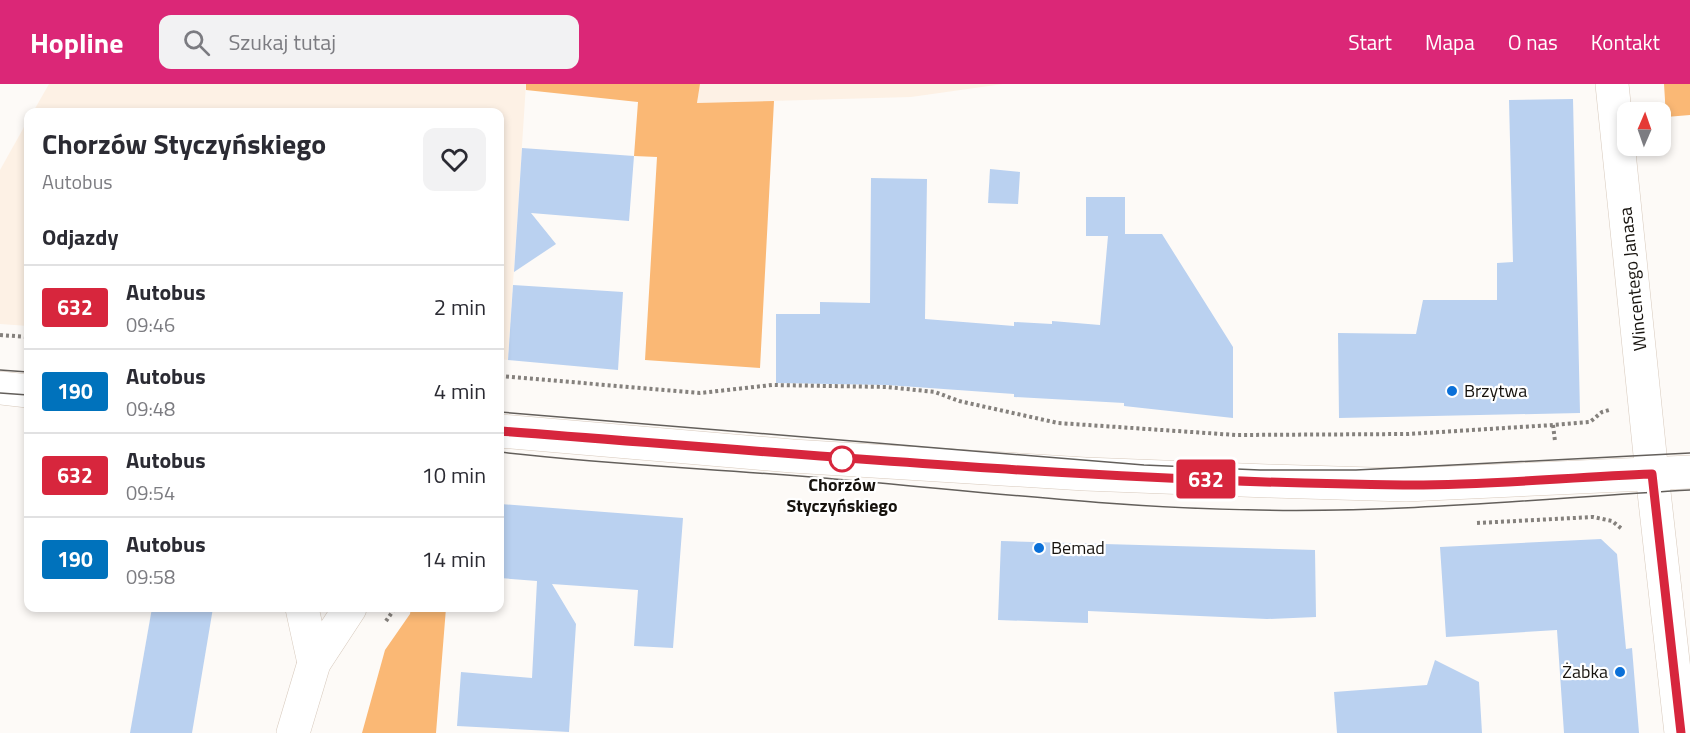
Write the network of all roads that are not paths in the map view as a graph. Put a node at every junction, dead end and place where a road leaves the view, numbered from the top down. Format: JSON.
{"nodes":[{"id":1,"x":1612,"y":84,"type":"edge"},
{"id":2,"x":0,"y":388,"type":"edge"},
{"id":3,"x":24,"y":390,"type":"edge"},
{"id":4,"x":504,"y":430,"type":"edge"},
{"id":5,"x":1690,"y":472,"type":"edge"},
{"id":6,"x":1652,"y":474,"type":"junction"},
{"id":7,"x":303,"y":612,"type":"edge"},
{"id":8,"x":347,"y":612,"type":"edge"},
{"id":9,"x":314,"y":663,"type":"junction"},
{"id":10,"x":293,"y":733,"type":"edge"},
{"id":11,"x":1681,"y":733,"type":"edge"}],
"edges":[{"from":1,"to":6,"type":"main road","name":"Wincentego Janasa"},
{"from":2,"to":3,"type":"main road"},
{"from":4,"to":6,"type":"main road"},
{"from":5,"to":6,"type":"main road"},
{"from":6,"to":11,"type":"main road","name":"Wincentego Janasa"},
{"from":7,"to":9,"type":"main road"},
{"from":8,"to":9,"type":"main road"},
{"from":9,"to":10,"type":"main road"}]}
